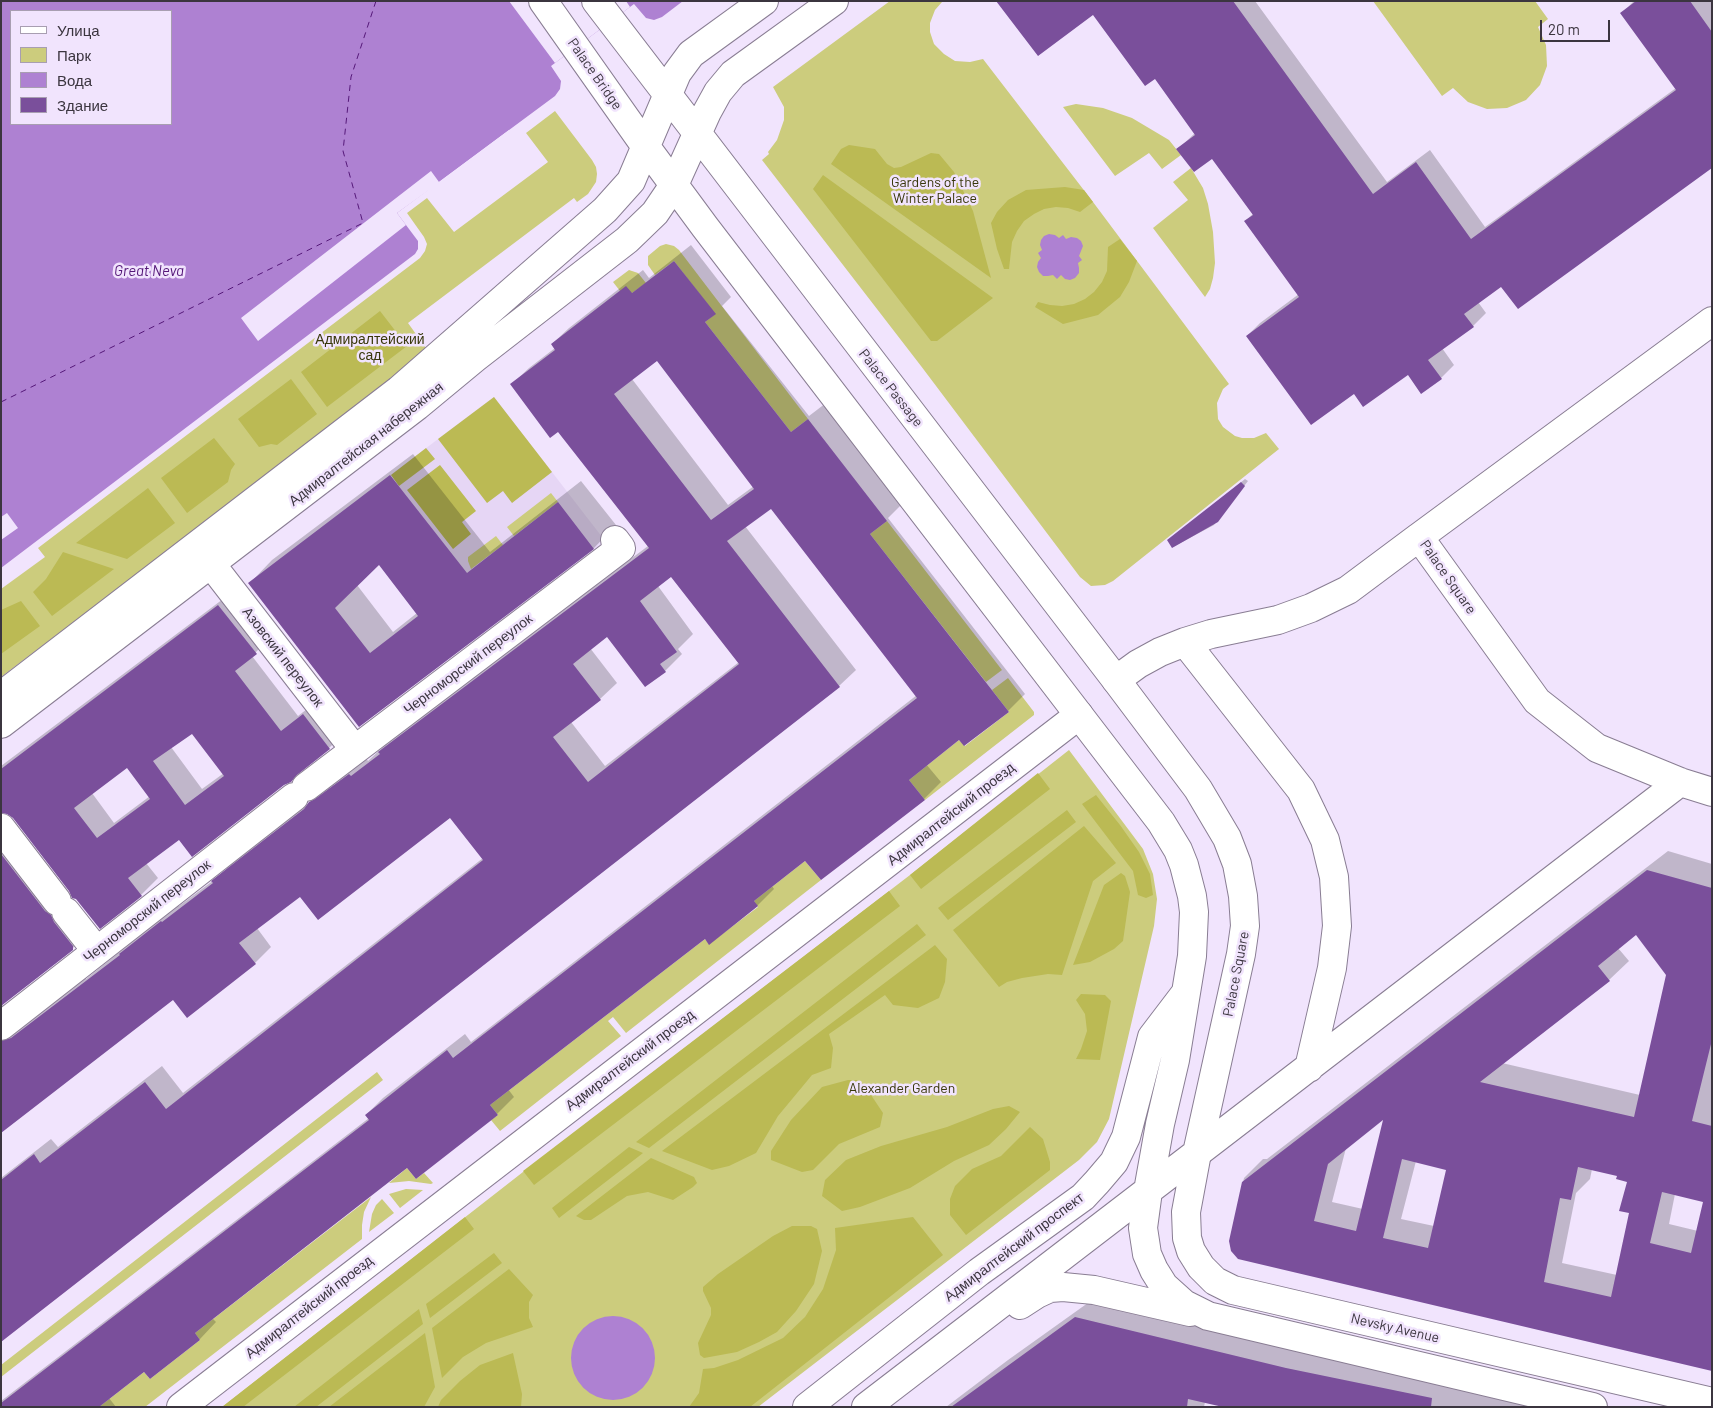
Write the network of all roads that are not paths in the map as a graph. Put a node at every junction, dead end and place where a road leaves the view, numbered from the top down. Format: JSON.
{"nodes":[{"id":1,"x":543,"y":1,"type":"edge"},
{"id":2,"x":596,"y":1,"type":"edge"},
{"id":3,"x":764,"y":1,"type":"edge"},
{"id":4,"x":834,"y":1,"type":"edge"},
{"id":5,"x":667,"y":96,"type":"junction"},
{"id":6,"x":697,"y":135,"type":"junction"},
{"id":7,"x":646,"y":147,"type":"junction"},
{"id":8,"x":674,"y":185,"type":"junction"},
{"id":9,"x":1712,"y":320,"type":"edge"},
{"id":10,"x":1419,"y":537,"type":"junction"},
{"id":11,"x":615,"y":540,"type":"dead end"},
{"id":12,"x":211,"y":564,"type":"junction"},
{"id":13,"x":1186,"y":642,"type":"junction"},
{"id":14,"x":1116,"y":680,"type":"junction"},
{"id":15,"x":1,"y":696,"type":"edge"},
{"id":16,"x":1079,"y":715,"type":"junction"},
{"id":17,"x":1,"y":724,"type":"edge"},
{"id":18,"x":356,"y":750,"type":"junction"},
{"id":19,"x":1680,"y":782,"type":"junction"},
{"id":20,"x":1712,"y":792,"type":"edge"},
{"id":21,"x":1,"y":828,"type":"edge"},
{"id":22,"x":96,"y":950,"type":"junction"},
{"id":23,"x":1187,"y":990,"type":"junction"},
{"id":24,"x":1,"y":1026,"type":"edge"},
{"id":25,"x":1309,"y":1068,"type":"junction"},
{"id":26,"x":1197,"y":1153,"type":"junction"},
{"id":27,"x":1148,"y":1191,"type":"junction"},
{"id":28,"x":989,"y":1312,"type":"junction"},
{"id":29,"x":1216,"y":1318,"type":"junction"},
{"id":30,"x":1712,"y":1402,"type":"edge"},
{"id":31,"x":181,"y":1407,"type":"edge"},
{"id":32,"x":807,"y":1407,"type":"edge"},
{"id":33,"x":866,"y":1407,"type":"edge"},
{"id":34,"x":1593,"y":1407,"type":"edge"}],
"edges":[{"from":1,"to":7,"type":"main road","name":"Palace Bridge"},
{"from":2,"to":5,"type":"main road"},
{"from":3,"to":5,"type":"main road","name":"Адмиралтейская набережная"},
{"from":4,"to":6,"type":"main road","name":"Адмиралтейская набережная"},
{"from":5,"to":6,"type":"main road","name":"Palace Passage"},
{"from":5,"to":7,"type":"main road","name":"Адмиралтейская набережная"},
{"from":6,"to":8,"type":"main road","name":"Адмиралтейская набережная"},
{"from":6,"to":14,"type":"main road","name":"Palace Passage"},
{"from":7,"to":8,"type":"main road"},
{"from":7,"to":15,"type":"main road","name":"Адмиралтейская набережная"},
{"from":8,"to":12,"type":"main road","name":"Адмиралтейская набережная"},
{"from":8,"to":16,"type":"main road"},
{"from":9,"to":10,"type":"main road","name":"Palace Square"},
{"from":10,"to":13,"type":"main road"},
{"from":10,"to":19,"type":"main road","name":"Palace Square"},
{"from":11,"to":18,"type":"main road","name":"Черноморский переулок"},
{"from":12,"to":17,"type":"main road","name":"Адмиралтейская набережная"},
{"from":12,"to":18,"type":"main road","name":"Азовский переулок"},
{"from":13,"to":14,"type":"main road"},
{"from":13,"to":25,"type":"main road"},
{"from":14,"to":26,"type":"main road","name":"Palace Square"},
{"from":16,"to":23,"type":"main road"},
{"from":16,"to":31,"type":"main road","name":"Адмиралтейский проезд"},
{"from":18,"to":22,"type":"main road","name":"Черноморский переулок"},
{"from":19,"to":20,"type":"main road","name":"Palace Square"},
{"from":19,"to":25,"type":"main road"},
{"from":21,"to":22,"type":"main road"},
{"from":22,"to":24,"type":"main road","name":"Черноморский переулок"},
{"from":23,"to":27,"type":"main road"},
{"from":23,"to":32,"type":"main road","name":"Адмиралтейский проспект"},
{"from":25,"to":26,"type":"main road"},
{"from":26,"to":27,"type":"main road"},
{"from":26,"to":30,"type":"main road","name":"Nevsky Avenue"},
{"from":27,"to":28,"type":"main road"},
{"from":27,"to":29,"type":"main road"},
{"from":28,"to":29,"type":"main road"},
{"from":28,"to":33,"type":"main road"},
{"from":29,"to":34,"type":"main road"}]}
